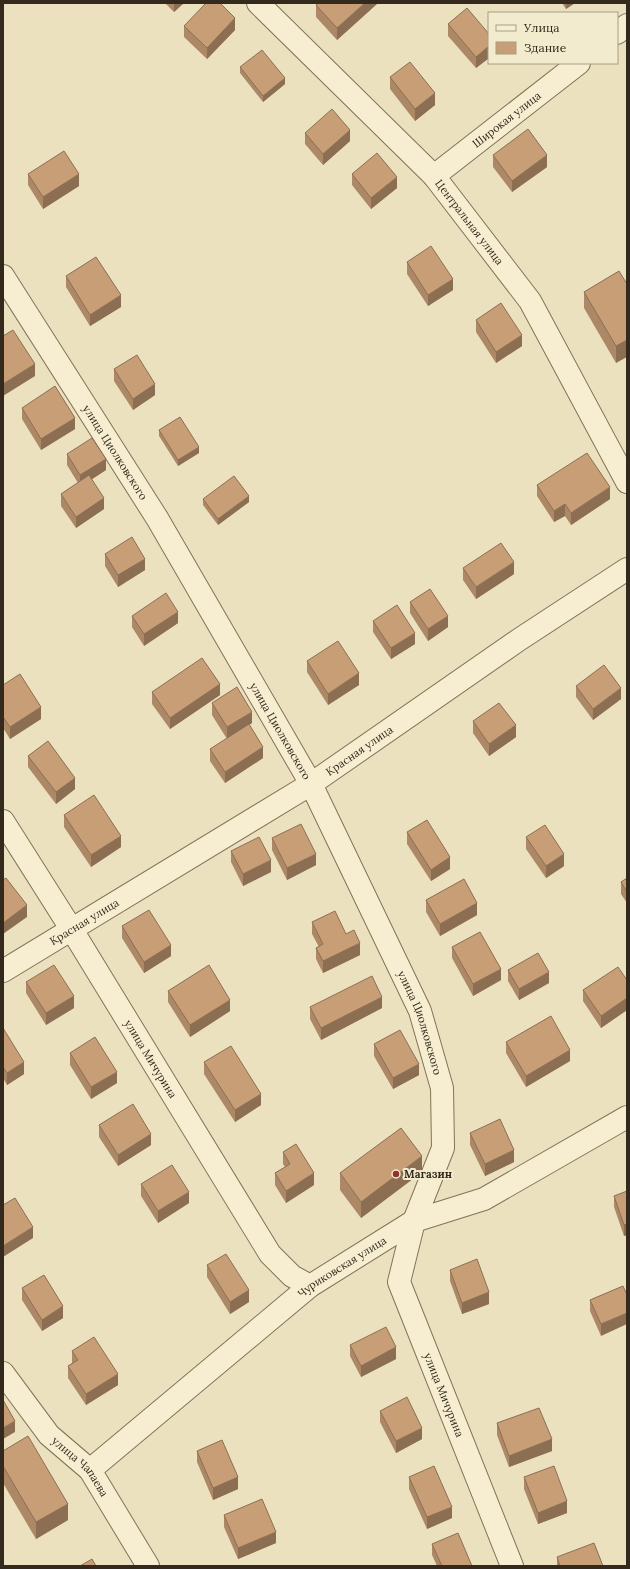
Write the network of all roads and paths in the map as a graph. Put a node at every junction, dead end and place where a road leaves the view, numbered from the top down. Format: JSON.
{"nodes":[{"id":1,"x":258,"y":3,"type":"edge"},
{"id":2,"x":627,"y":25,"type":"edge"},
{"id":3,"x":618,"y":32,"type":"edge"},
{"id":4,"x":577,"y":64,"type":"edge"},
{"id":5,"x":434,"y":176,"type":"junction"},
{"id":6,"x":3,"y":276,"type":"edge"},
{"id":7,"x":627,"y":482,"type":"edge"},
{"id":8,"x":627,"y":569,"type":"edge"},
{"id":9,"x":311,"y":784,"type":"junction"},
{"id":10,"x":3,"y":821,"type":"edge"},
{"id":11,"x":72,"y":930,"type":"junction"},
{"id":12,"x":3,"y":971,"type":"edge"},
{"id":13,"x":627,"y":1118,"type":"edge"},
{"id":14,"x":414,"y":1221,"type":"junction"},
{"id":15,"x":310,"y":1286,"type":"junction"},
{"id":16,"x":3,"y":1373,"type":"edge"},
{"id":17,"x":90,"y":1470,"type":"junction"},
{"id":18,"x":148,"y":1566,"type":"edge"},
{"id":19,"x":512,"y":1566,"type":"edge"}],
"edges":[{"from":1,"to":5,"type":"street","name":"Центральная улица"},
{"from":2,"to":3,"type":"street"},
{"from":4,"to":5,"type":"street","name":"Широкая улица"},
{"from":5,"to":7,"type":"street","name":"Центральная улица"},
{"from":6,"to":9,"type":"street","name":"улица Циолковского"},
{"from":8,"to":9,"type":"street","name":"Красная улица"},
{"from":9,"to":11,"type":"street","name":"Красная улица"},
{"from":9,"to":14,"type":"street","name":"улица Циолковского"},
{"from":10,"to":11,"type":"street","name":"улица Мичурина"},
{"from":11,"to":12,"type":"street","name":"Красная улица"},
{"from":11,"to":15,"type":"street","name":"улица Мичурина"},
{"from":13,"to":14,"type":"street","name":"Чуриковская улица"},
{"from":14,"to":15,"type":"street","name":"Чуриковская улица"},
{"from":14,"to":19,"type":"street","name":"улица Мичурина"},
{"from":15,"to":17,"type":"street","name":"Чуриковская улица"},
{"from":16,"to":17,"type":"street","name":"улица Чапаева"},
{"from":17,"to":18,"type":"street","name":"улица Чапаева"}]}
